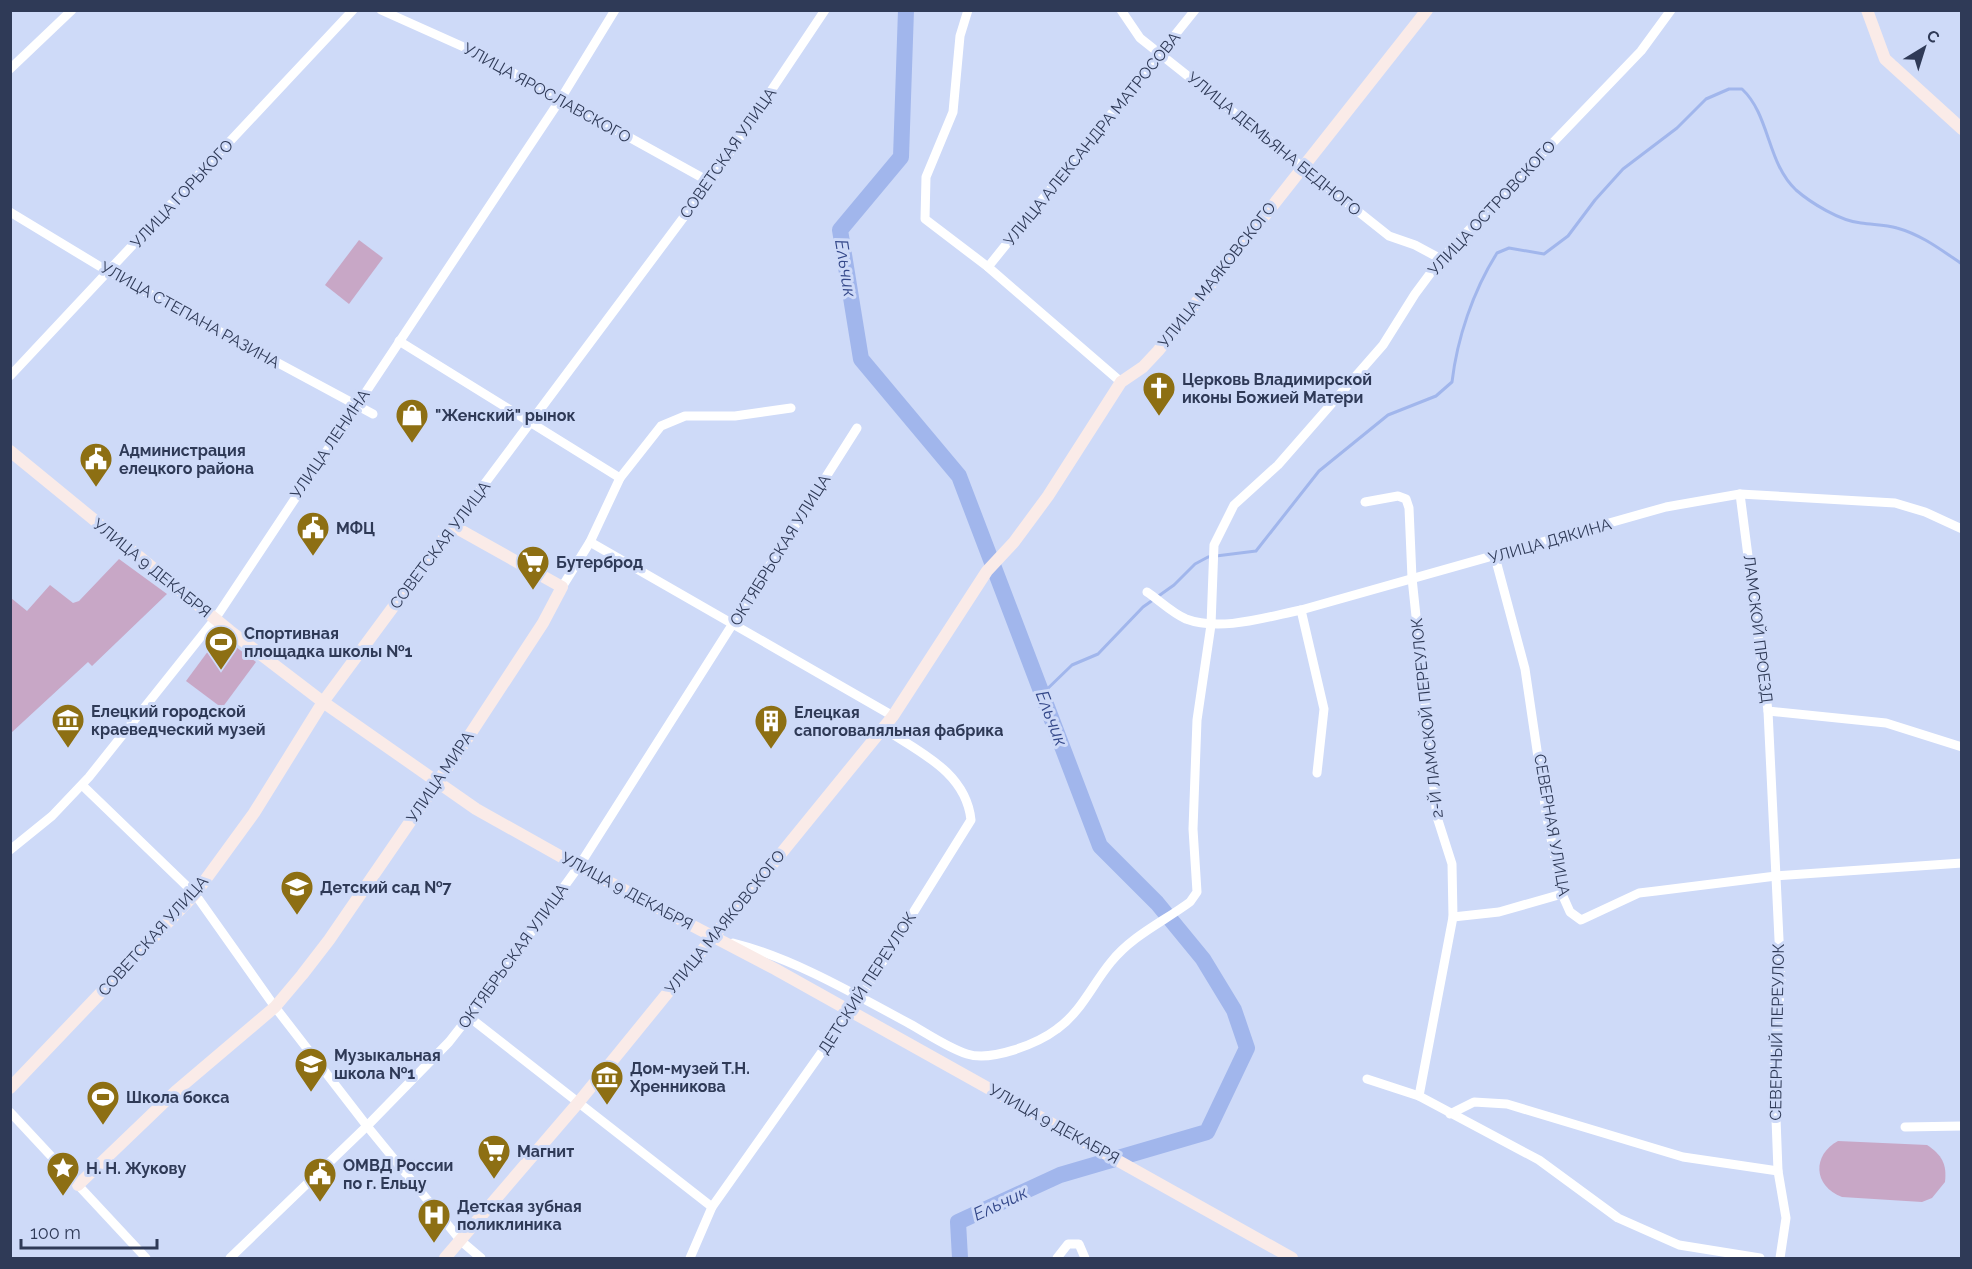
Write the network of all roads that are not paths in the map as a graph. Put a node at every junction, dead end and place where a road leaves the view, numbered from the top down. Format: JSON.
{"nodes":[{"id":1,"x":72,"y":10,"type":"edge"},
{"id":2,"x":353,"y":10,"type":"edge"},
{"id":3,"x":381,"y":10,"type":"edge"},
{"id":4,"x":615,"y":10,"type":"edge"},
{"id":5,"x":825,"y":10,"type":"edge"},
{"id":6,"x":968,"y":10,"type":"edge"},
{"id":7,"x":1121,"y":10,"type":"edge"},
{"id":8,"x":1195,"y":10,"type":"edge"},
{"id":9,"x":1427,"y":10,"type":"edge"},
{"id":10,"x":1867,"y":10,"type":"edge"},
{"id":11,"x":1665,"y":13,"type":"edge"},
{"id":12,"x":1162,"y":54,"type":"junction"},
{"id":13,"x":10,"y":69,"type":"edge"},
{"id":14,"x":560,"y":100,"type":"junction"},
{"id":15,"x":1962,"y":129,"type":"edge"},
{"id":16,"x":1303,"y":166,"type":"junction"},
{"id":17,"x":710,"y":182,"type":"junction"},
{"id":18,"x":10,"y":212,"type":"edge"},
{"id":19,"x":1441,"y":259,"type":"junction"},
{"id":20,"x":988,"y":267,"type":"junction"},
{"id":21,"x":109,"y":272,"type":"junction"},
{"id":22,"x":399,"y":341,"type":"junction"},
{"id":23,"x":10,"y":376,"type":"edge"},
{"id":24,"x":1121,"y":382,"type":"junction"},
{"id":25,"x":355,"y":406,"type":"junction"},
{"id":26,"x":791,"y":408,"type":"dead end"},
{"id":27,"x":373,"y":414,"type":"dead end"},
{"id":28,"x":532,"y":423,"type":"junction"},
{"id":29,"x":857,"y":428,"type":"dead end"},
{"id":30,"x":10,"y":451,"type":"edge"},
{"id":31,"x":620,"y":478,"type":"junction"},
{"id":32,"x":1740,"y":494,"type":"junction"},
{"id":33,"x":1365,"y":502,"type":"dead end"},
{"id":34,"x":453,"y":525,"type":"junction"},
{"id":35,"x":1962,"y":529,"type":"edge"},
{"id":36,"x":590,"y":542,"type":"junction"},
{"id":37,"x":1495,"y":557,"type":"junction"},
{"id":38,"x":1412,"y":578,"type":"junction"},
{"id":39,"x":562,"y":587,"type":"junction"},
{"id":40,"x":1147,"y":592,"type":"dead end"},
{"id":41,"x":1301,"y":610,"type":"junction"},
{"id":42,"x":215,"y":619,"type":"junction"},
{"id":43,"x":733,"y":625,"type":"junction"},
{"id":44,"x":1210,"y":625,"type":"junction"},
{"id":45,"x":323,"y":702,"type":"junction"},
{"id":46,"x":1768,"y":711,"type":"junction"},
{"id":47,"x":892,"y":716,"type":"junction"},
{"id":48,"x":883,"y":728,"type":"junction"},
{"id":49,"x":1962,"y":747,"type":"edge"},
{"id":50,"x":1317,"y":773,"type":"dead end"},
{"id":51,"x":436,"y":783,"type":"junction"},
{"id":52,"x":82,"y":785,"type":"junction"},
{"id":53,"x":10,"y":850,"type":"edge"},
{"id":54,"x":1962,"y":863,"type":"edge"},
{"id":55,"x":579,"y":866,"type":"junction"},
{"id":56,"x":1776,"y":876,"type":"junction"},
{"id":57,"x":195,"y":894,"type":"junction"},
{"id":58,"x":1562,"y":894,"type":"junction"},
{"id":59,"x":1453,"y":917,"type":"junction"},
{"id":60,"x":717,"y":938,"type":"junction"},
{"id":61,"x":860,"y":998,"type":"junction"},
{"id":62,"x":275,"y":1007,"type":"junction"},
{"id":63,"x":469,"y":1017,"type":"junction"},
{"id":64,"x":1367,"y":1079,"type":"dead end"},
{"id":65,"x":10,"y":1088,"type":"edge"},
{"id":66,"x":1419,"y":1096,"type":"junction"},
{"id":67,"x":579,"y":1103,"type":"junction"},
{"id":68,"x":10,"y":1112,"type":"edge"},
{"id":69,"x":1450,"y":1114,"type":"junction"},
{"id":70,"x":367,"y":1126,"type":"junction"},
{"id":71,"x":1962,"y":1126,"type":"edge"},
{"id":72,"x":1905,"y":1127,"type":"dead end"},
{"id":73,"x":1778,"y":1171,"type":"junction"},
{"id":74,"x":78,"y":1185,"type":"junction"},
{"id":75,"x":712,"y":1207,"type":"junction"},
{"id":76,"x":461,"y":1241,"type":"junction"},
{"id":77,"x":146,"y":1258,"type":"edge"},
{"id":78,"x":230,"y":1258,"type":"edge"},
{"id":79,"x":445,"y":1258,"type":"edge"},
{"id":80,"x":481,"y":1258,"type":"edge"},
{"id":81,"x":690,"y":1258,"type":"edge"},
{"id":82,"x":1057,"y":1258,"type":"edge"},
{"id":83,"x":1085,"y":1258,"type":"edge"},
{"id":84,"x":1292,"y":1258,"type":"edge"},
{"id":85,"x":1760,"y":1258,"type":"edge"},
{"id":86,"x":1780,"y":1258,"type":"edge"}],
"edges":[{"from":1,"to":13,"type":"street"},
{"from":2,"to":21,"type":"street","name":"УЛИЦА ГОРЬКОГО"},
{"from":3,"to":14,"type":"street","name":"УЛИЦА ЯРОСЛАВСКОГО"},
{"from":4,"to":14,"type":"street","name":"УЛИЦА ЛЕНИНА"},
{"from":5,"to":17,"type":"street","name":"СОВЕТСКАЯ УЛИЦА"},
{"from":6,"to":20,"type":"street"},
{"from":7,"to":12,"type":"street","name":"УЛИЦА ДЕМЬЯНА БЕДНОГО"},
{"from":8,"to":12,"type":"street","name":"УЛИЦА АЛЕКСАНДРА МАТРОСОВА"},
{"from":9,"to":16,"type":"main road","name":"УЛИЦА МАЯКОВСКОГО"},
{"from":10,"to":15,"type":"main road"},
{"from":11,"to":19,"type":"street","name":"УЛИЦА ОСТРОВСКОГО"},
{"from":12,"to":16,"type":"street","name":"УЛИЦА ДЕМЬЯНА БЕДНОГО"},
{"from":12,"to":20,"type":"street","name":"УЛИЦА АЛЕКСАНДРА МАТРОСОВА"},
{"from":14,"to":17,"type":"street","name":"УЛИЦА ЯРОСЛАВСКОГО"},
{"from":14,"to":22,"type":"street","name":"УЛИЦА ЛЕНИНА"},
{"from":16,"to":19,"type":"street","name":"УЛИЦА ДЕМЬЯНА БЕДНОГО"},
{"from":16,"to":24,"type":"main road","name":"УЛИЦА МАЯКОВСКОГО"},
{"from":17,"to":28,"type":"street","name":"СОВЕТСКАЯ УЛИЦА"},
{"from":18,"to":21,"type":"street","name":"УЛИЦА СТЕПАНА РАЗИНА"},
{"from":19,"to":44,"type":"street","name":"УЛИЦА ОСТРОВСКОГО"},
{"from":20,"to":24,"type":"street"},
{"from":21,"to":23,"type":"street","name":"УЛИЦА ГОРЬКОГО"},
{"from":21,"to":25,"type":"street","name":"УЛИЦА СТЕПАНА РАЗИНА"},
{"from":22,"to":25,"type":"street","name":"УЛИЦА ЛЕНИНА"},
{"from":22,"to":28,"type":"street"},
{"from":24,"to":47,"type":"main road","name":"УЛИЦА МАЯКОВСКОГО"},
{"from":25,"to":27,"type":"street","name":"УЛИЦА СТЕПАНА РАЗИНА"},
{"from":25,"to":42,"type":"street","name":"УЛИЦА ЛЕНИНА"},
{"from":26,"to":31,"type":"street","name":"УЛИЦА МИРА"},
{"from":28,"to":31,"type":"street"},
{"from":28,"to":34,"type":"street","name":"СОВЕТСКАЯ УЛИЦА"},
{"from":29,"to":43,"type":"street","name":"ОКТЯБРЬСКАЯ УЛИЦА"},
{"from":30,"to":42,"type":"main road","name":"УЛИЦА 9 ДЕКАБРЯ"},
{"from":31,"to":36,"type":"street","name":"УЛИЦА МИРА"},
{"from":32,"to":35,"type":"street","name":"УЛИЦА ДЯКИНА"},
{"from":32,"to":37,"type":"street","name":"УЛИЦА ДЯКИНА"},
{"from":32,"to":46,"type":"street","name":"ЛАМСКОЙ ПРОЕЗД"},
{"from":33,"to":38,"type":"street","name":"2-Й ЛАМСКОЙ ПЕРЕУЛОК"},
{"from":34,"to":39,"type":"main road"},
{"from":34,"to":45,"type":"main road","name":"СОВЕТСКАЯ УЛИЦА"},
{"from":36,"to":39,"type":"street","name":"УЛИЦА МИРА"},
{"from":36,"to":43,"type":"street"},
{"from":37,"to":38,"type":"street","name":"УЛИЦА ДЯКИНА"},
{"from":37,"to":58,"type":"street","name":"СЕВЕРНАЯ УЛИЦА"},
{"from":38,"to":41,"type":"street","name":"УЛИЦА ДЯКИНА"},
{"from":38,"to":59,"type":"street","name":"2-Й ЛАМСКОЙ ПЕРЕУЛОК"},
{"from":39,"to":51,"type":"main road","name":"УЛИЦА МИРА"},
{"from":40,"to":44,"type":"street","name":"УЛИЦА ДЯКИНА"},
{"from":41,"to":44,"type":"street","name":"УЛИЦА ДЯКИНА"},
{"from":41,"to":50,"type":"street"},
{"from":42,"to":45,"type":"main road","name":"УЛИЦА 9 ДЕКАБРЯ"},
{"from":42,"to":52,"type":"street","name":"УЛИЦА ЛЕНИНА"},
{"from":43,"to":47,"type":"street"},
{"from":43,"to":55,"type":"street","name":"ОКТЯБРЬСКАЯ УЛИЦА"},
{"from":44,"to":61,"type":"street","name":"УЛИЦА ОСТРОВСКОГО"},
{"from":45,"to":51,"type":"main road","name":"УЛИЦА 9 ДЕКАБРЯ"},
{"from":45,"to":57,"type":"main road","name":"СОВЕТСКАЯ УЛИЦА"},
{"from":46,"to":49,"type":"street","name":"ЛАМСКОЙ ПРОЕЗД"},
{"from":46,"to":56,"type":"street","name":"СЕВЕРНЫЙ ПЕРЕУЛОК"},
{"from":47,"to":48,"type":"main road","name":"УЛИЦА МАЯКОВСКОГО"},
{"from":48,"to":60,"type":"main road","name":"УЛИЦА МАЯКОВСКОГО"},
{"from":48,"to":61,"type":"street","name":"ДЕТСКИЙ ПЕРЕУЛОК"},
{"from":51,"to":55,"type":"main road","name":"УЛИЦА 9 ДЕКАБРЯ"},
{"from":51,"to":62,"type":"main road","name":"УЛИЦА МИРА"},
{"from":52,"to":53,"type":"street","name":"УЛИЦА ЛЕНИНА"},
{"from":52,"to":57,"type":"street"},
{"from":54,"to":56,"type":"street","name":"СЕВЕРНАЯ УЛИЦА"},
{"from":55,"to":60,"type":"main road","name":"УЛИЦА 9 ДЕКАБРЯ"},
{"from":55,"to":63,"type":"street","name":"ОКТЯБРЬСКАЯ УЛИЦА"},
{"from":56,"to":58,"type":"street","name":"СЕВЕРНАЯ УЛИЦА"},
{"from":56,"to":73,"type":"street","name":"СЕВЕРНЫЙ ПЕРЕУЛОК"},
{"from":57,"to":62,"type":"street"},
{"from":57,"to":65,"type":"main road","name":"СОВЕТСКАЯ УЛИЦА"},
{"from":58,"to":59,"type":"street"},
{"from":59,"to":66,"type":"street","name":"2-Й ЛАМСКОЙ ПЕРЕУЛОК"},
{"from":60,"to":61,"type":"street","name":"УЛИЦА ОСТРОВСКОГО"},
{"from":60,"to":67,"type":"main road","name":"УЛИЦА МАЯКОВСКОГО"},
{"from":60,"to":84,"type":"main road","name":"УЛИЦА 9 ДЕКАБРЯ"},
{"from":61,"to":75,"type":"street","name":"ДЕТСКИЙ ПЕРЕУЛОК"},
{"from":62,"to":70,"type":"street"},
{"from":62,"to":74,"type":"main road","name":"УЛИЦА МИРА"},
{"from":63,"to":67,"type":"street"},
{"from":63,"to":70,"type":"street","name":"ОКТЯБРЬСКАЯ УЛИЦА"},
{"from":64,"to":66,"type":"street"},
{"from":66,"to":69,"type":"street"},
{"from":67,"to":75,"type":"street"},
{"from":67,"to":76,"type":"main road","name":"УЛИЦА МАЯКОВСКОГО"},
{"from":68,"to":74,"type":"street"},
{"from":69,"to":73,"type":"street"},
{"from":69,"to":85,"type":"street"},
{"from":70,"to":76,"type":"street"},
{"from":70,"to":78,"type":"street","name":"ОКТЯБРЬСКАЯ УЛИЦА"},
{"from":71,"to":72,"type":"street"},
{"from":73,"to":86,"type":"street","name":"СЕВЕРНЫЙ ПЕРЕУЛОК"},
{"from":74,"to":77,"type":"street"},
{"from":75,"to":81,"type":"street","name":"ДЕТСКИЙ ПЕРЕУЛОК"},
{"from":76,"to":79,"type":"main road","name":"УЛИЦА МАЯКОВСКОГО"},
{"from":76,"to":80,"type":"street"},
{"from":82,"to":83,"type":"street"}]}
